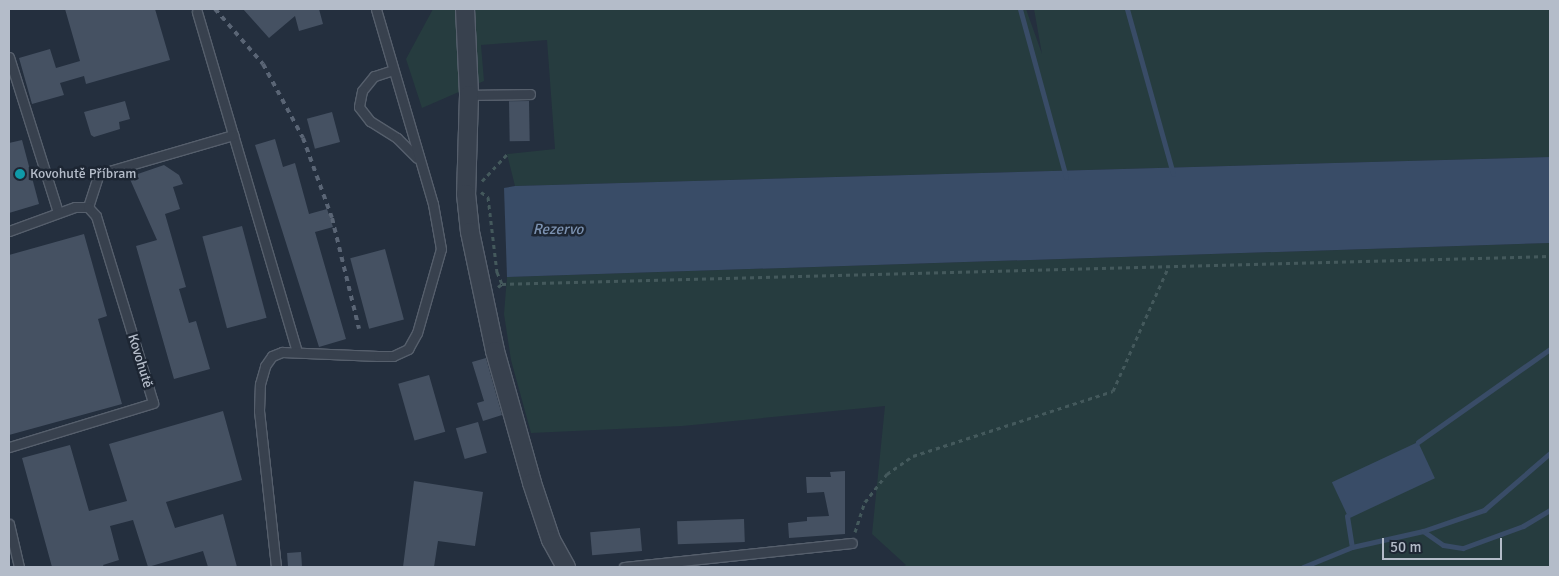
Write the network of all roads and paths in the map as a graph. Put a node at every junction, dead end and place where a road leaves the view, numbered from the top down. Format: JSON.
{"nodes":[{"id":1,"x":376,"y":9,"type":"edge"},
{"id":2,"x":465,"y":9,"type":"edge"},
{"id":3,"x":197,"y":12,"type":"dead end"},
{"id":4,"x":9,"y":57,"type":"edge"},
{"id":5,"x":393,"y":70,"type":"junction"},
{"id":6,"x":530,"y":94,"type":"dead end"},
{"id":7,"x":469,"y":95,"type":"junction"},
{"id":8,"x":233,"y":135,"type":"junction"},
{"id":9,"x":506,"y":154,"type":"dead end"},
{"id":10,"x":419,"y":160,"type":"junction"},
{"id":11,"x":88,"y":207,"type":"junction"},
{"id":12,"x":58,"y":212,"type":"junction"},
{"id":13,"x":9,"y":230,"type":"edge"},
{"id":14,"x":1550,"y":256,"type":"edge"},
{"id":15,"x":1169,"y":266,"type":"junction"},
{"id":16,"x":502,"y":284,"type":"junction"},
{"id":17,"x":483,"y":297,"type":"junction"},
{"id":18,"x":297,"y":351,"type":"junction"},
{"id":19,"x":9,"y":447,"type":"edge"},
{"id":20,"x":9,"y":524,"type":"edge"},
{"id":21,"x":852,"y":543,"type":"joint"},
{"id":22,"x":20,"y":567,"type":"edge"},
{"id":23,"x":276,"y":567,"type":"edge"},
{"id":24,"x":566,"y":567,"type":"edge"},
{"id":25,"x":624,"y":567,"type":"edge"}],
"edges":[{"from":1,"to":5,"type":"lane"},
{"from":2,"to":7,"type":"street"},
{"from":3,"to":8,"type":"lane"},
{"from":4,"to":12,"type":"lane"},
{"from":5,"to":10,"type":"lane"},
{"from":5,"to":10,"type":"lane"},
{"from":6,"to":7,"type":"lane"},
{"from":7,"to":17,"type":"street"},
{"from":8,"to":11,"type":"lane"},
{"from":8,"to":18,"type":"lane"},
{"from":9,"to":16,"type":"path"},
{"from":10,"to":18,"type":"lane"},
{"from":11,"to":12,"type":"lane"},
{"from":11,"to":19,"type":"lane","name":"Kovohutě"},
{"from":12,"to":13,"type":"lane"},
{"from":14,"to":15,"type":"path"},
{"from":15,"to":16,"type":"path"},
{"from":15,"to":21,"type":"path"},
{"from":16,"to":17,"type":"path"},
{"from":17,"to":24,"type":"street"},
{"from":18,"to":23,"type":"lane"},
{"from":20,"to":22,"type":"lane"},
{"from":21,"to":25,"type":"lane"}]}
